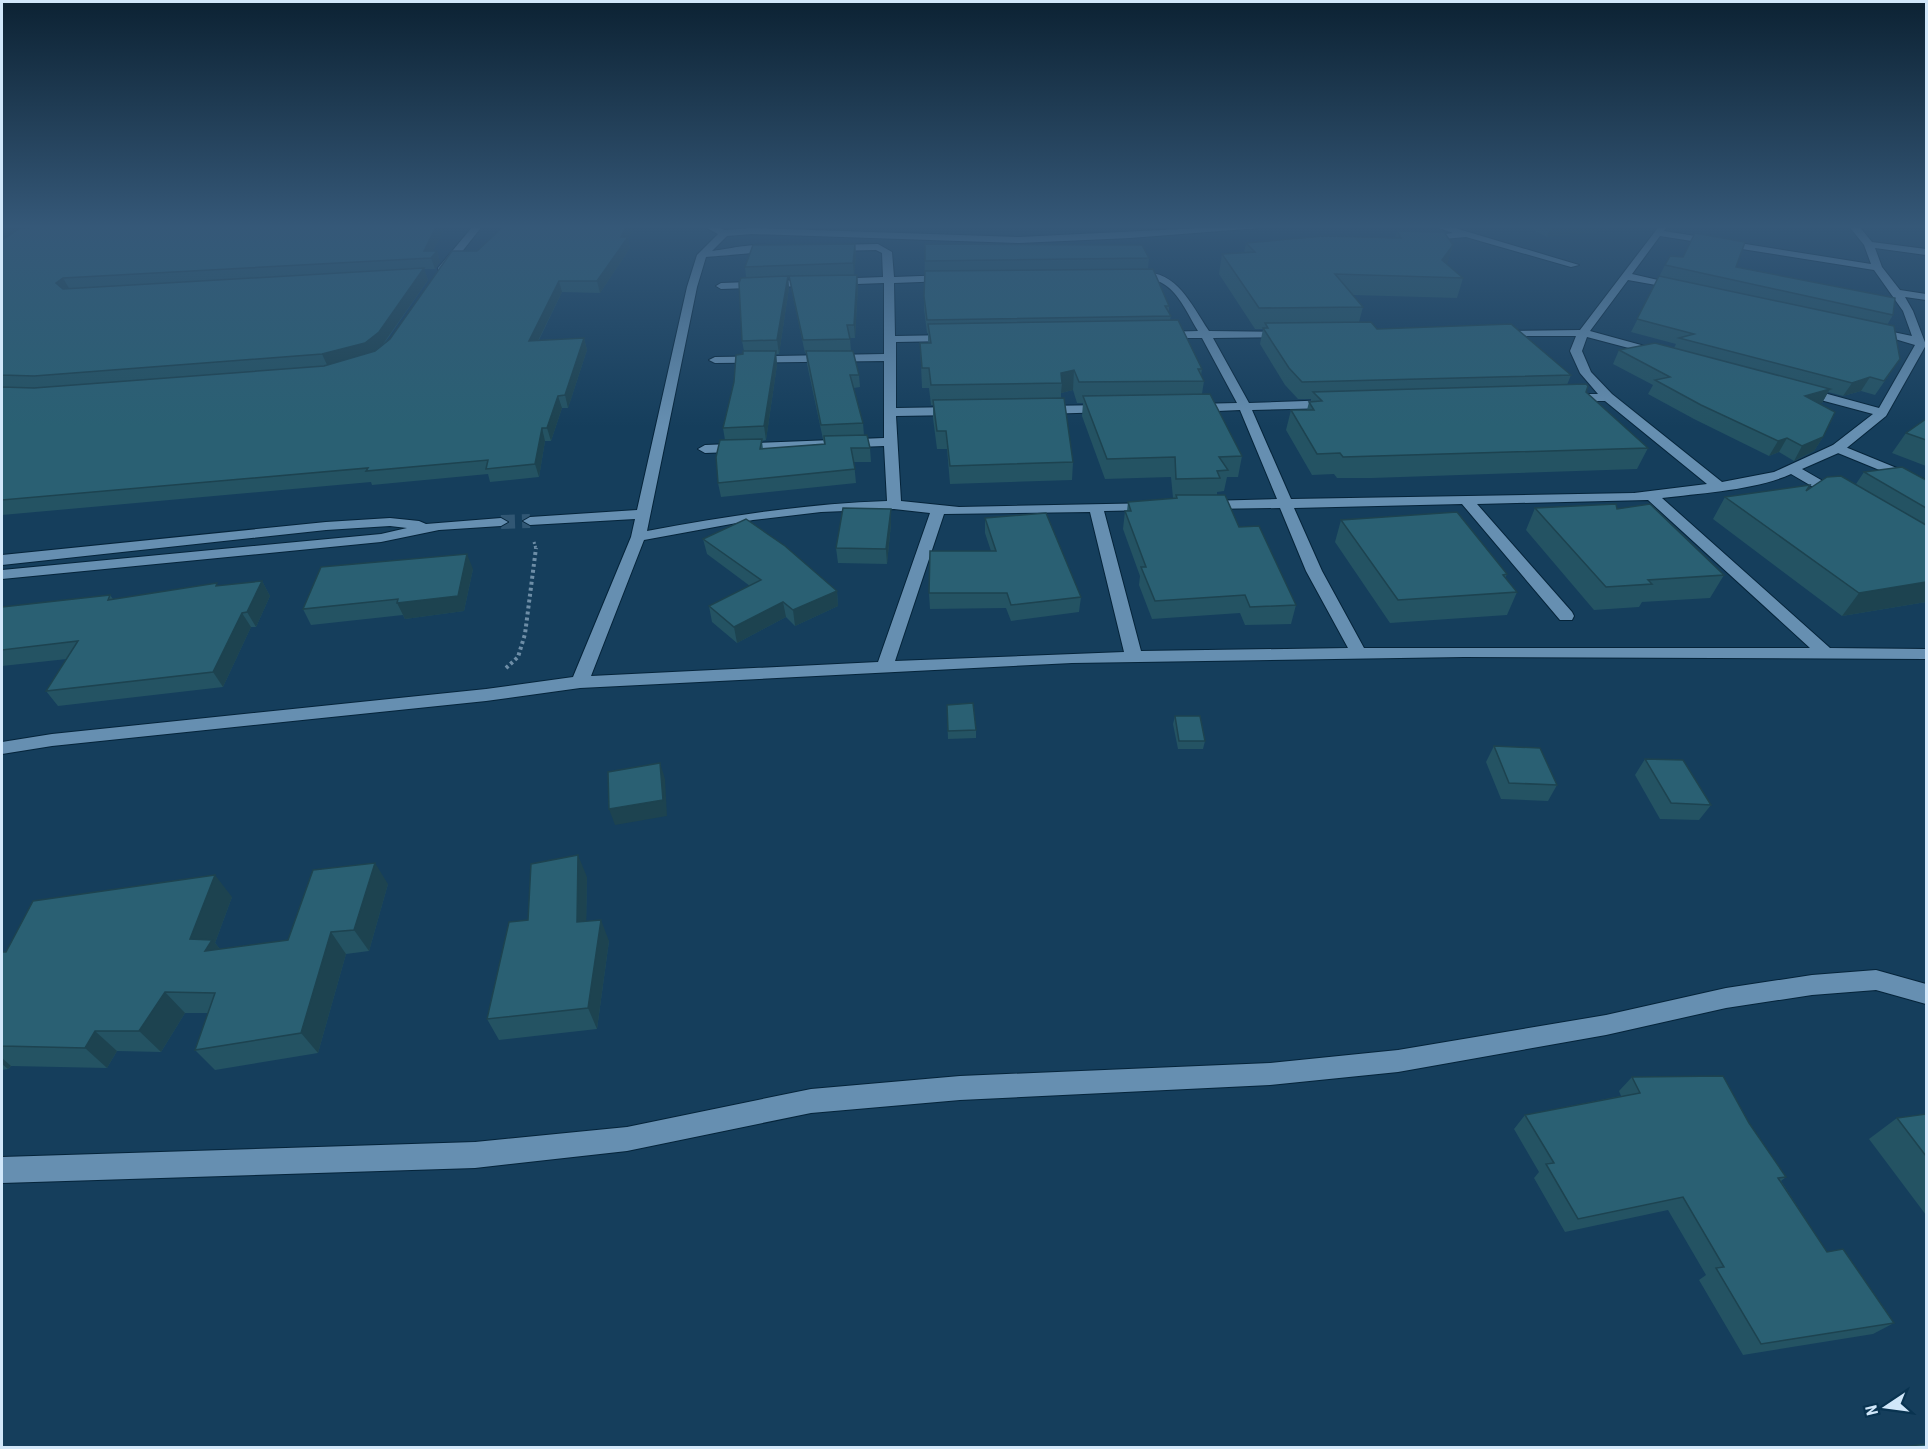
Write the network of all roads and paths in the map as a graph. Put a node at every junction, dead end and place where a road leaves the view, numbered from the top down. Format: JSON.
{"nodes":[{"id":1,"x":691,"y":293,"type":"edge"},
{"id":2,"x":889,"y":293,"type":"edge"},
{"id":3,"x":1177,"y":293,"type":"edge"},
{"id":4,"x":1613,"y":293,"type":"edge"},
{"id":5,"x":1898,"y":293,"type":"joint"},
{"id":6,"x":1926,"y":297,"type":"edge"},
{"id":7,"x":1863,"y":328,"type":"edge"},
{"id":8,"x":1489,"y":333,"type":"edge"},
{"id":9,"x":1583,"y":333,"type":"junction"},
{"id":10,"x":1207,"y":334,"type":"junction"},
{"id":11,"x":1301,"y":334,"type":"edge"},
{"id":12,"x":1148,"y":335,"type":"edge"},
{"id":13,"x":960,"y":338,"type":"edge"},
{"id":14,"x":890,"y":339,"type":"junction"},
{"id":15,"x":1922,"y":344,"type":"edge"},
{"id":16,"x":890,"y":357,"type":"junction"},
{"id":17,"x":1675,"y":357,"type":"edge"},
{"id":18,"x":715,"y":360,"type":"dead end"},
{"id":19,"x":1790,"y":388,"type":"edge"},
{"id":20,"x":1608,"y":397,"type":"junction"},
{"id":21,"x":1561,"y":398,"type":"edge"},
{"id":22,"x":1349,"y":404,"type":"edge"},
{"id":23,"x":1244,"y":407,"type":"junction"},
{"id":24,"x":1126,"y":408,"type":"edge"},
{"id":25,"x":1185,"y":408,"type":"edge"},
{"id":26,"x":1032,"y":410,"type":"edge"},
{"id":27,"x":973,"y":411,"type":"edge"},
{"id":28,"x":890,"y":412,"type":"junction"},
{"id":29,"x":1882,"y":413,"type":"junction"},
{"id":30,"x":890,"y":442,"type":"junction"},
{"id":31,"x":1838,"y":448,"type":"junction"},
{"id":32,"x":705,"y":449,"type":"dead end"},
{"id":33,"x":1791,"y":468,"type":"junction"},
{"id":34,"x":1926,"y":485,"type":"edge"},
{"id":35,"x":1719,"y":487,"type":"junction"},
{"id":36,"x":1651,"y":495,"type":"junction"},
{"id":37,"x":1467,"y":501,"type":"junction"},
{"id":38,"x":1849,"y":503,"type":"edge"},
{"id":39,"x":1284,"y":504,"type":"junction"},
{"id":40,"x":894,"y":505,"type":"junction"},
{"id":41,"x":1166,"y":506,"type":"edge"},
{"id":42,"x":1190,"y":506,"type":"edge"},
{"id":43,"x":1096,"y":508,"type":"junction"},
{"id":44,"x":938,"y":509,"type":"junction"},
{"id":45,"x":642,"y":514,"type":"junction"},
{"id":46,"x":530,"y":521,"type":"joint"},
{"id":47,"x":501,"y":522,"type":"tunnel mouth"},
{"id":48,"x":439,"y":526,"type":"junction"},
{"id":49,"x":638,"y":537,"type":"junction"},
{"id":50,"x":2,"y":560,"type":"edge"},
{"id":51,"x":2,"y":575,"type":"edge"},
{"id":52,"x":1566,"y":616,"type":"dead end"},
{"id":53,"x":1359,"y":653,"type":"junction"},
{"id":54,"x":1825,"y":653,"type":"junction"},
{"id":55,"x":1926,"y":654,"type":"edge"},
{"id":56,"x":1134,"y":657,"type":"junction"},
{"id":57,"x":884,"y":668,"type":"junction"},
{"id":58,"x":580,"y":682,"type":"junction"},
{"id":59,"x":486,"y":695,"type":"junction"},
{"id":60,"x":2,"y":748,"type":"edge"},
{"id":61,"x":1926,"y":994,"type":"edge"},
{"id":62,"x":2,"y":1170,"type":"edge"}],
"edges":[{"from":1,"to":45,"type":"street"},
{"from":2,"to":14,"type":"street"},
{"from":3,"to":10,"type":"street"},
{"from":4,"to":9,"type":"street"},
{"from":5,"to":6,"type":"street"},
{"from":5,"to":15,"type":"street"},
{"from":7,"to":15,"type":"street"},
{"from":8,"to":9,"type":"street"},
{"from":9,"to":17,"type":"street"},
{"from":9,"to":20,"type":"street"},
{"from":10,"to":11,"type":"street"},
{"from":10,"to":12,"type":"street"},
{"from":10,"to":23,"type":"street"},
{"from":13,"to":14,"type":"street"},
{"from":14,"to":16,"type":"street"},
{"from":15,"to":29,"type":"street"},
{"from":16,"to":18,"type":"street"},
{"from":16,"to":28,"type":"street"},
{"from":19,"to":29,"type":"street"},
{"from":20,"to":21,"type":"street"},
{"from":20,"to":35,"type":"street"},
{"from":22,"to":23,"type":"street"},
{"from":23,"to":25,"type":"street"},
{"from":23,"to":39,"type":"street"},
{"from":24,"to":26,"type":"street"},
{"from":27,"to":28,"type":"street"},
{"from":28,"to":30,"type":"street"},
{"from":29,"to":31,"type":"street"},
{"from":30,"to":32,"type":"street"},
{"from":30,"to":40,"type":"street"},
{"from":31,"to":33,"type":"street"},
{"from":31,"to":34,"type":"street"},
{"from":33,"to":35,"type":"street"},
{"from":33,"to":38,"type":"street"},
{"from":35,"to":36,"type":"street"},
{"from":36,"to":37,"type":"street"},
{"from":36,"to":54,"type":"street"},
{"from":37,"to":39,"type":"street"},
{"from":37,"to":52,"type":"street"},
{"from":39,"to":42,"type":"street"},
{"from":39,"to":53,"type":"street"},
{"from":40,"to":44,"type":"street"},
{"from":40,"to":49,"type":"street"},
{"from":41,"to":43,"type":"street"},
{"from":43,"to":44,"type":"street"},
{"from":43,"to":56,"type":"street"},
{"from":44,"to":57,"type":"street"},
{"from":45,"to":46,"type":"street"},
{"from":45,"to":49,"type":"street"},
{"from":46,"to":59,"type":"path"},
{"from":47,"to":48,"type":"street"},
{"from":48,"to":50,"type":"street"},
{"from":48,"to":51,"type":"street"},
{"from":49,"to":58,"type":"street"},
{"from":53,"to":54,"type":"street"},
{"from":53,"to":56,"type":"street"},
{"from":54,"to":55,"type":"street"},
{"from":56,"to":57,"type":"street"},
{"from":57,"to":58,"type":"street"},
{"from":58,"to":59,"type":"street"},
{"from":59,"to":60,"type":"street"},
{"from":61,"to":62,"type":"street"}]}
